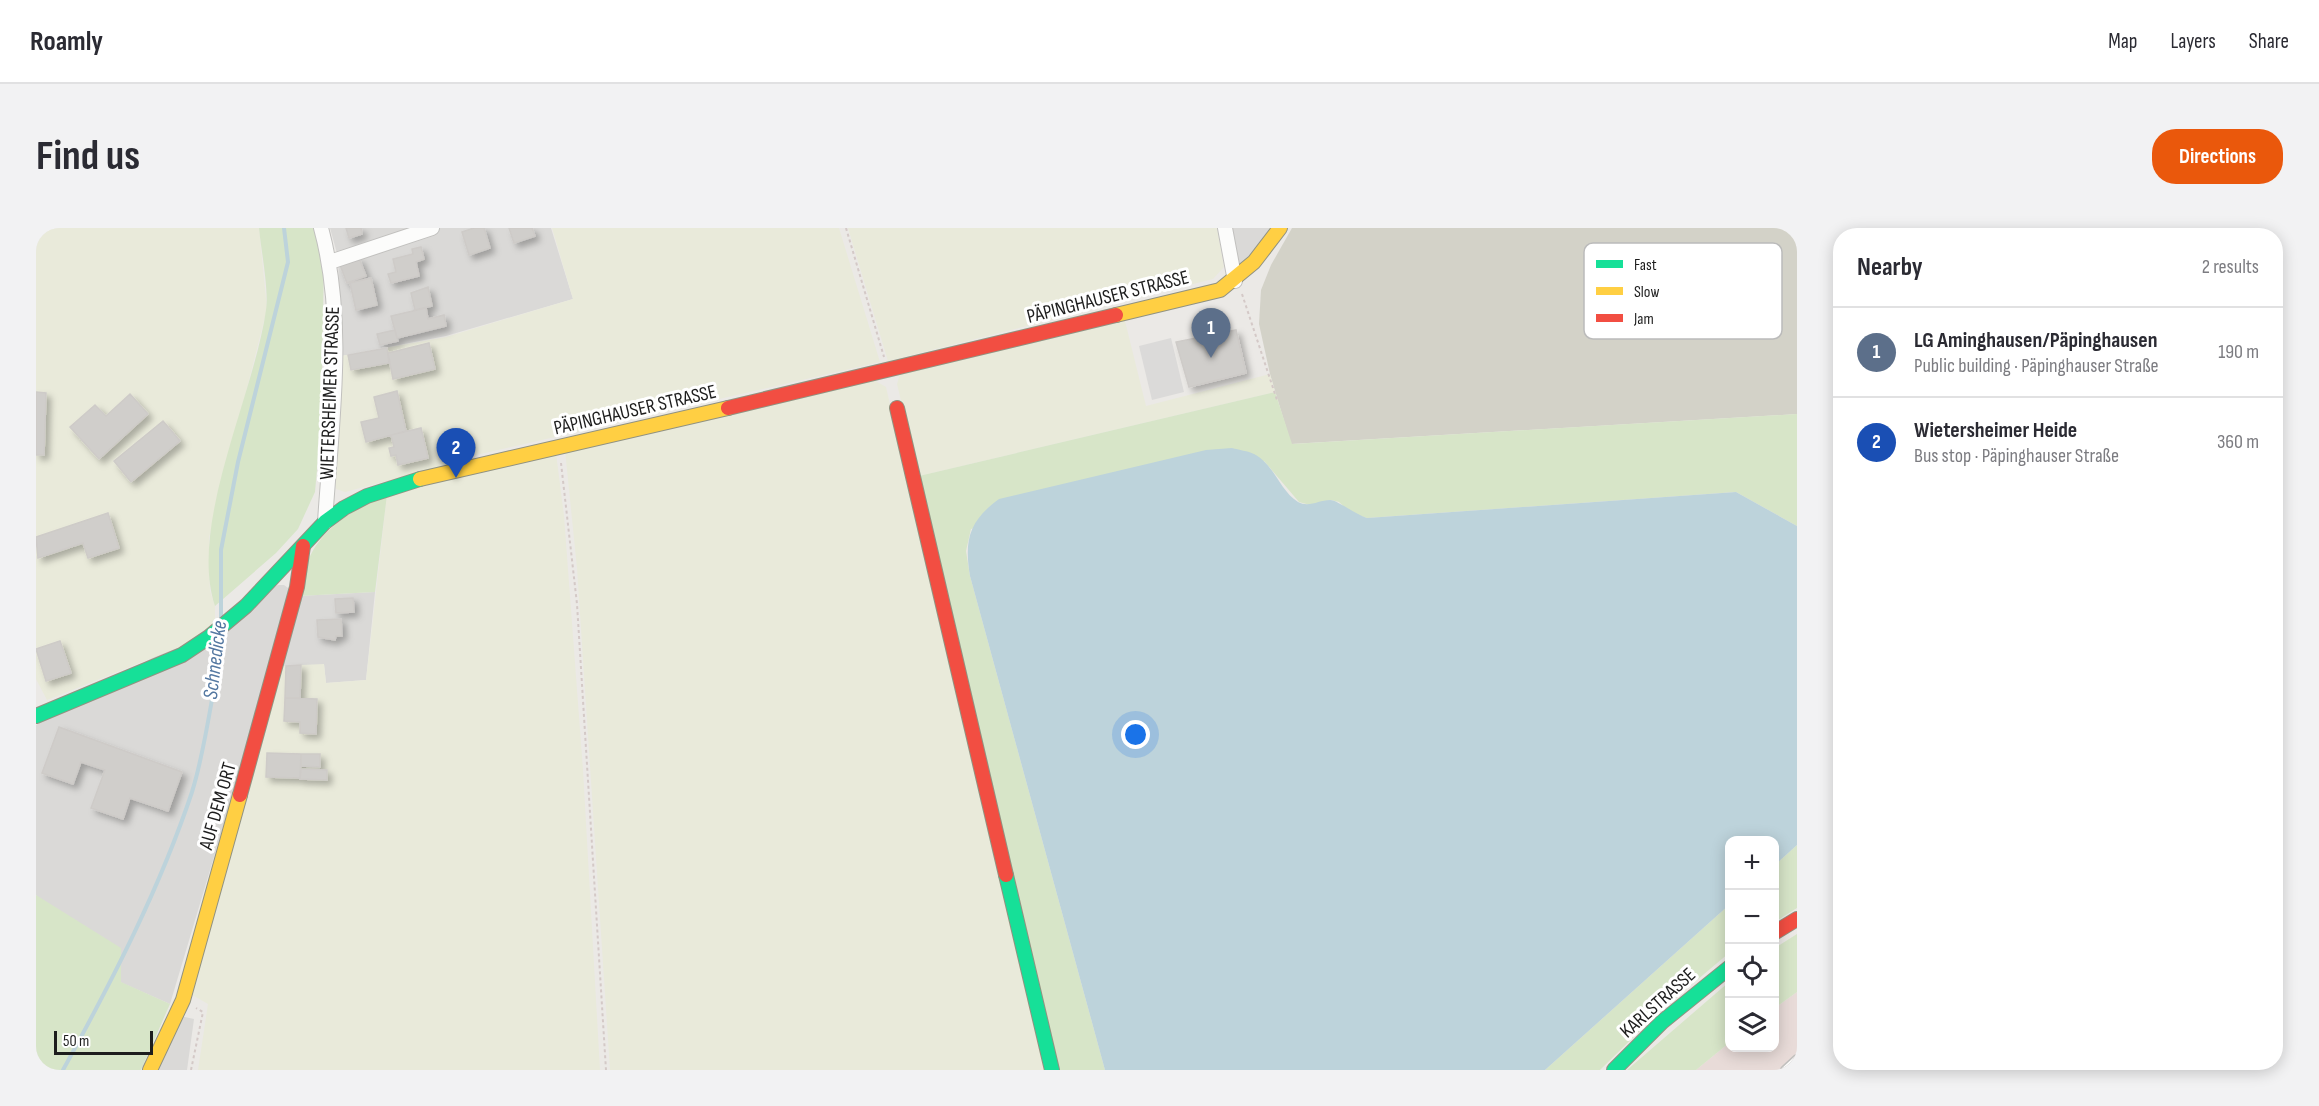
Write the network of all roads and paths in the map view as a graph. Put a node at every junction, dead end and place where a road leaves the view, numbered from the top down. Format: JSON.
{"nodes":[{"id":1,"x":321,"y":228,"type":"edge"},
{"id":2,"x":432,"y":228,"type":"edge"},
{"id":3,"x":846,"y":228,"type":"edge"},
{"id":4,"x":1225,"y":228,"type":"edge"},
{"id":5,"x":1280,"y":228,"type":"edge"},
{"id":6,"x":330,"y":262,"type":"junction"},
{"id":7,"x":1235,"y":281,"type":"junction"},
{"id":8,"x":888,"y":371,"type":"junction"},
{"id":9,"x":1277,"y":400,"type":"dead end"},
{"id":10,"x":897,"y":408,"type":"dead end"},
{"id":11,"x":559,"y":448,"type":"junction"},
{"id":12,"x":326,"y":522,"type":"junction"},
{"id":13,"x":303,"y":546,"type":"junction"},
{"id":14,"x":36,"y":716,"type":"edge"},
{"id":15,"x":1797,"y":919,"type":"edge"},
{"id":16,"x":1779,"y":930,"type":"edge"},
{"id":17,"x":1725,"y":971,"type":"edge"},
{"id":18,"x":183,"y":1000,"type":"junction"},
{"id":19,"x":1797,"y":1059,"type":"edge"},
{"id":20,"x":150,"y":1070,"type":"edge"},
{"id":21,"x":191,"y":1070,"type":"edge"},
{"id":22,"x":606,"y":1070,"type":"edge"},
{"id":23,"x":1052,"y":1070,"type":"edge"},
{"id":24,"x":1614,"y":1070,"type":"edge"},
{"id":25,"x":1785,"y":1070,"type":"edge"}],
"edges":[{"from":1,"to":6,"type":"street","name":"WIETERSHEIMER STRASSE"},
{"from":2,"to":6,"type":"street"},
{"from":3,"to":8,"type":"path"},
{"from":4,"to":7,"type":"street"},
{"from":5,"to":7,"type":"street","name":"PÄPINGHAUSER STRASSE"},
{"from":6,"to":12,"type":"street","name":"WIETERSHEIMER STRASSE"},
{"from":7,"to":8,"type":"street","name":"PÄPINGHAUSER STRASSE"},
{"from":7,"to":9,"type":"path"},
{"from":8,"to":11,"type":"street","name":"PÄPINGHAUSER STRASSE"},
{"from":10,"to":23,"type":"street"},
{"from":11,"to":12,"type":"street","name":"PÄPINGHAUSER STRASSE"},
{"from":11,"to":22,"type":"path"},
{"from":12,"to":13,"type":"street","name":"PÄPINGHAUSER STRASSE"},
{"from":13,"to":14,"type":"street","name":"PÄPINGHAUSER STRASSE"},
{"from":13,"to":18,"type":"street","name":"AUF DEM ORT"},
{"from":15,"to":16,"type":"street"},
{"from":17,"to":24,"type":"street","name":"KARLSTRASSE"},
{"from":18,"to":20,"type":"street","name":"AUF DEM ORT"},
{"from":18,"to":21,"type":"path"},
{"from":19,"to":25,"type":"lane"}]}
